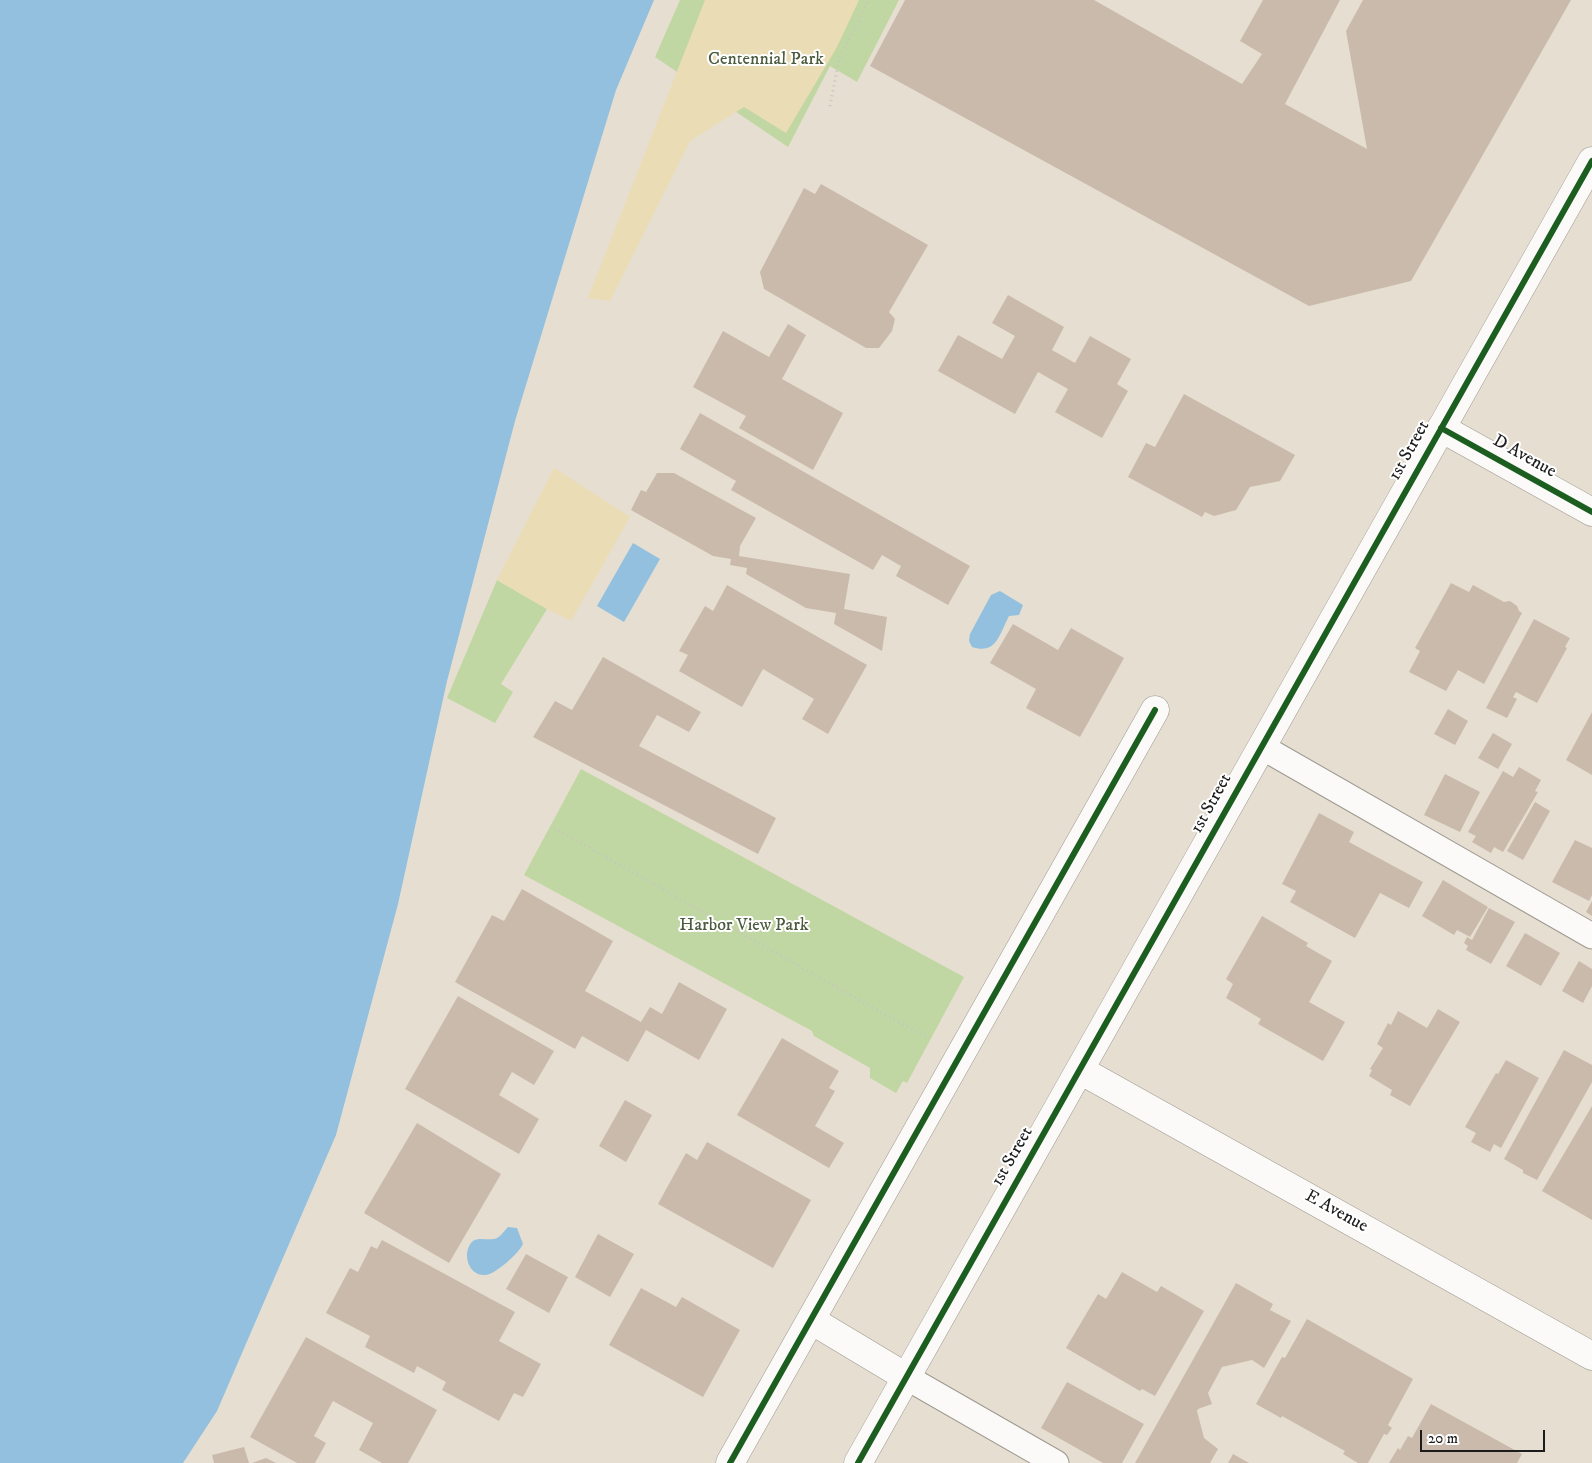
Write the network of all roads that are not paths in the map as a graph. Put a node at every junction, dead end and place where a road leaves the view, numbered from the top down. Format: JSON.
{"nodes":[{"id":1,"x":1592,"y":161,"type":"edge"},
{"id":2,"x":1441,"y":428,"type":"junction"},
{"id":3,"x":1592,"y":512,"type":"edge"},
{"id":4,"x":1155,"y":710,"type":"dead end"},
{"id":5,"x":1262,"y":747,"type":"junction"},
{"id":6,"x":1592,"y":936,"type":"edge"},
{"id":7,"x":1080,"y":1070,"type":"junction"},
{"id":8,"x":811,"y":1320,"type":"junction"},
{"id":9,"x":1592,"y":1356,"type":"edge"},
{"id":10,"x":906,"y":1377,"type":"junction"},
{"id":11,"x":730,"y":1463,"type":"edge"},
{"id":12,"x":858,"y":1463,"type":"edge"},
{"id":13,"x":1056,"y":1463,"type":"edge"}],
"edges":[{"from":1,"to":2,"type":"street","name":"1st Street"},
{"from":2,"to":3,"type":"street","name":"D Avenue"},
{"from":2,"to":5,"type":"street","name":"1st Street"},
{"from":4,"to":8,"type":"street"},
{"from":5,"to":6,"type":"lane"},
{"from":5,"to":7,"type":"street","name":"1st Street"},
{"from":7,"to":9,"type":"street","name":"E Avenue"},
{"from":7,"to":10,"type":"street","name":"1st Street"},
{"from":8,"to":10,"type":"street"},
{"from":8,"to":11,"type":"street"},
{"from":10,"to":12,"type":"street","name":"1st Street"},
{"from":10,"to":13,"type":"lane"}]}
